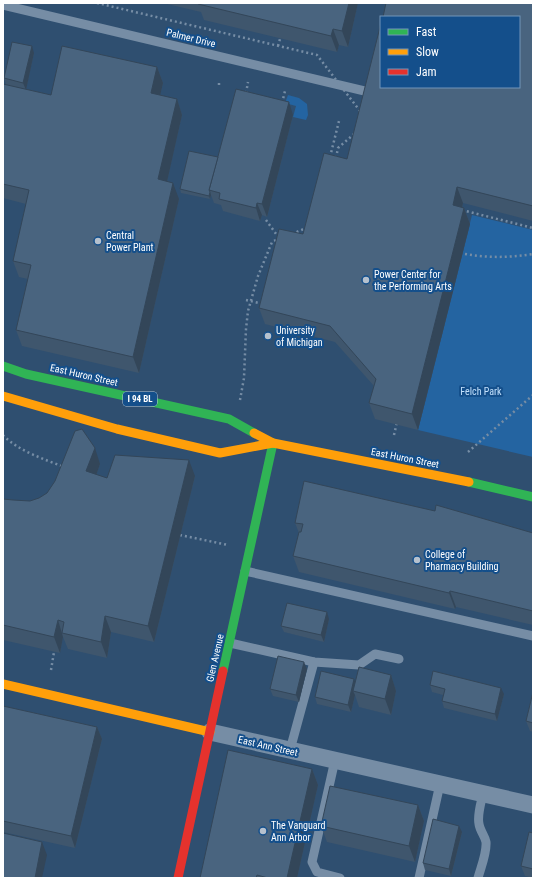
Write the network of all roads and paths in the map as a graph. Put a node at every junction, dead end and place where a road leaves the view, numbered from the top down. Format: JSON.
{"nodes":[{"id":1,"x":97,"y":3,"type":"edge"},
{"id":2,"x":3,"y":5,"type":"edge"},
{"id":3,"x":280,"y":39,"type":"edge"},
{"id":4,"x":278,"y":46,"type":"junction"},
{"id":5,"x":248,"y":82,"type":"dead end"},
{"id":6,"x":285,"y":91,"type":"dead end"},
{"id":7,"x":246,"y":93,"type":"edge"},
{"id":8,"x":373,"y":93,"type":"edge"},
{"id":9,"x":282,"y":103,"type":"edge"},
{"id":10,"x":362,"y":114,"type":"edge"},
{"id":11,"x":339,"y":121,"type":"dead end"},
{"id":12,"x":356,"y":132,"type":"edge"},
{"id":13,"x":333,"y":147,"type":"junction"},
{"id":14,"x":338,"y":148,"type":"junction"},
{"id":15,"x":329,"y":161,"type":"edge"},
{"id":16,"x":335,"y":161,"type":"edge"},
{"id":17,"x":462,"y":210,"type":"edge"},
{"id":18,"x":266,"y":220,"type":"dead end"},
{"id":19,"x":307,"y":228,"type":"edge"},
{"id":20,"x":533,"y":228,"type":"edge"},
{"id":21,"x":289,"y":235,"type":"edge"},
{"id":22,"x":284,"y":237,"type":"edge"},
{"id":23,"x":279,"y":239,"type":"junction"},
{"id":24,"x":283,"y":244,"type":"edge"},
{"id":25,"x":455,"y":252,"type":"edge"},
{"id":26,"x":533,"y":254,"type":"edge"},
{"id":27,"x":246,"y":300,"type":"dead end"},
{"id":28,"x":250,"y":301,"type":"junction"},
{"id":29,"x":267,"y":306,"type":"edge"},
{"id":30,"x":3,"y":366,"type":"edge"},
{"id":31,"x":533,"y":394,"type":"edge"},
{"id":32,"x":3,"y":396,"type":"edge"},
{"id":33,"x":240,"y":400,"type":"dead end"},
{"id":34,"x":398,"y":418,"type":"edge"},
{"id":35,"x":3,"y":435,"type":"edge"},
{"id":36,"x":394,"y":435,"type":"dead end"},
{"id":37,"x":273,"y":443,"type":"junction"},
{"id":38,"x":468,"y":452,"type":"dead end"},
{"id":39,"x":65,"y":468,"type":"edge"},
{"id":40,"x":533,"y":497,"type":"edge"},
{"id":41,"x":180,"y":535,"type":"dead end"},
{"id":42,"x":228,"y":545,"type":"dead end"},
{"id":43,"x":245,"y":571,"type":"junction"},
{"id":44,"x":533,"y":636,"type":"edge"},
{"id":45,"x":230,"y":643,"type":"junction"},
{"id":46,"x":54,"y":652,"type":"edge"},
{"id":47,"x":399,"y":660,"type":"dead end"},
{"id":48,"x":314,"y":662,"type":"junction"},
{"id":49,"x":51,"y":670,"type":"dead end"},
{"id":50,"x":3,"y":684,"type":"edge"},
{"id":51,"x":210,"y":732,"type":"junction"},
{"id":52,"x":290,"y":750,"type":"junction"},
{"id":53,"x":335,"y":760,"type":"junction"},
{"id":54,"x":440,"y":784,"type":"junction"},
{"id":55,"x":483,"y":794,"type":"junction"},
{"id":56,"x":533,"y":805,"type":"edge"},
{"id":57,"x":178,"y":878,"type":"edge"},
{"id":58,"x":340,"y":878,"type":"edge"},
{"id":59,"x":420,"y":878,"type":"edge"},
{"id":60,"x":478,"y":878,"type":"edge"}],
"edges":[{"from":1,"to":4,"type":"path","bridge":true},
{"from":2,"to":8,"type":"lane","name":"Palmer Drive"},
{"from":3,"to":4,"type":"path"},
{"from":4,"to":10,"type":"path","bridge":true},
{"from":5,"to":7,"type":"path"},
{"from":6,"to":9,"type":"path"},
{"from":11,"to":13,"type":"path"},
{"from":12,"to":14,"type":"path"},
{"from":13,"to":14,"type":"path"},
{"from":13,"to":15,"type":"path"},
{"from":14,"to":16,"type":"path"},
{"from":17,"to":20,"type":"path"},
{"from":18,"to":23,"type":"path"},
{"from":19,"to":21,"type":"path"},
{"from":22,"to":23,"type":"path"},
{"from":23,"to":24,"type":"path"},
{"from":23,"to":28,"type":"path"},
{"from":25,"to":26,"type":"path"},
{"from":27,"to":28,"type":"path"},
{"from":28,"to":29,"type":"path"},
{"from":28,"to":33,"type":"path"},
{"from":30,"to":37,"type":"main road","name":"East Huron Street","number":"I 94 BL"},
{"from":31,"to":38,"type":"path"},
{"from":32,"to":37,"type":"main road","name":"East Huron Street","number":"I 94 BL"},
{"from":34,"to":36,"type":"path"},
{"from":35,"to":39,"type":"path"},
{"from":37,"to":40,"type":"main road","name":"East Huron Street","number":"I 94 BL"},
{"from":37,"to":43,"type":"main road","name":"Glen Avenue"},
{"from":41,"to":42,"type":"path"},
{"from":43,"to":44,"type":"lane"},
{"from":43,"to":45,"type":"main road","name":"Glen Avenue"},
{"from":45,"to":48,"type":"lane"},
{"from":45,"to":51,"type":"main road","name":"Glen Avenue"},
{"from":46,"to":49,"type":"path"},
{"from":47,"to":48,"type":"lane"},
{"from":48,"to":52,"type":"lane"},
{"from":50,"to":51,"type":"main road","name":"East Ann Street"},
{"from":51,"to":52,"type":"street","name":"East Ann Street"},
{"from":51,"to":57,"type":"main road","name":"Glen Avenue"},
{"from":52,"to":53,"type":"street","name":"East Ann Street"},
{"from":53,"to":54,"type":"street","name":"East Ann Street"},
{"from":53,"to":58,"type":"lane"},
{"from":54,"to":55,"type":"street","name":"East Ann Street"},
{"from":54,"to":59,"type":"lane"},
{"from":55,"to":56,"type":"street","name":"East Ann Street"},
{"from":55,"to":60,"type":"lane"}]}
